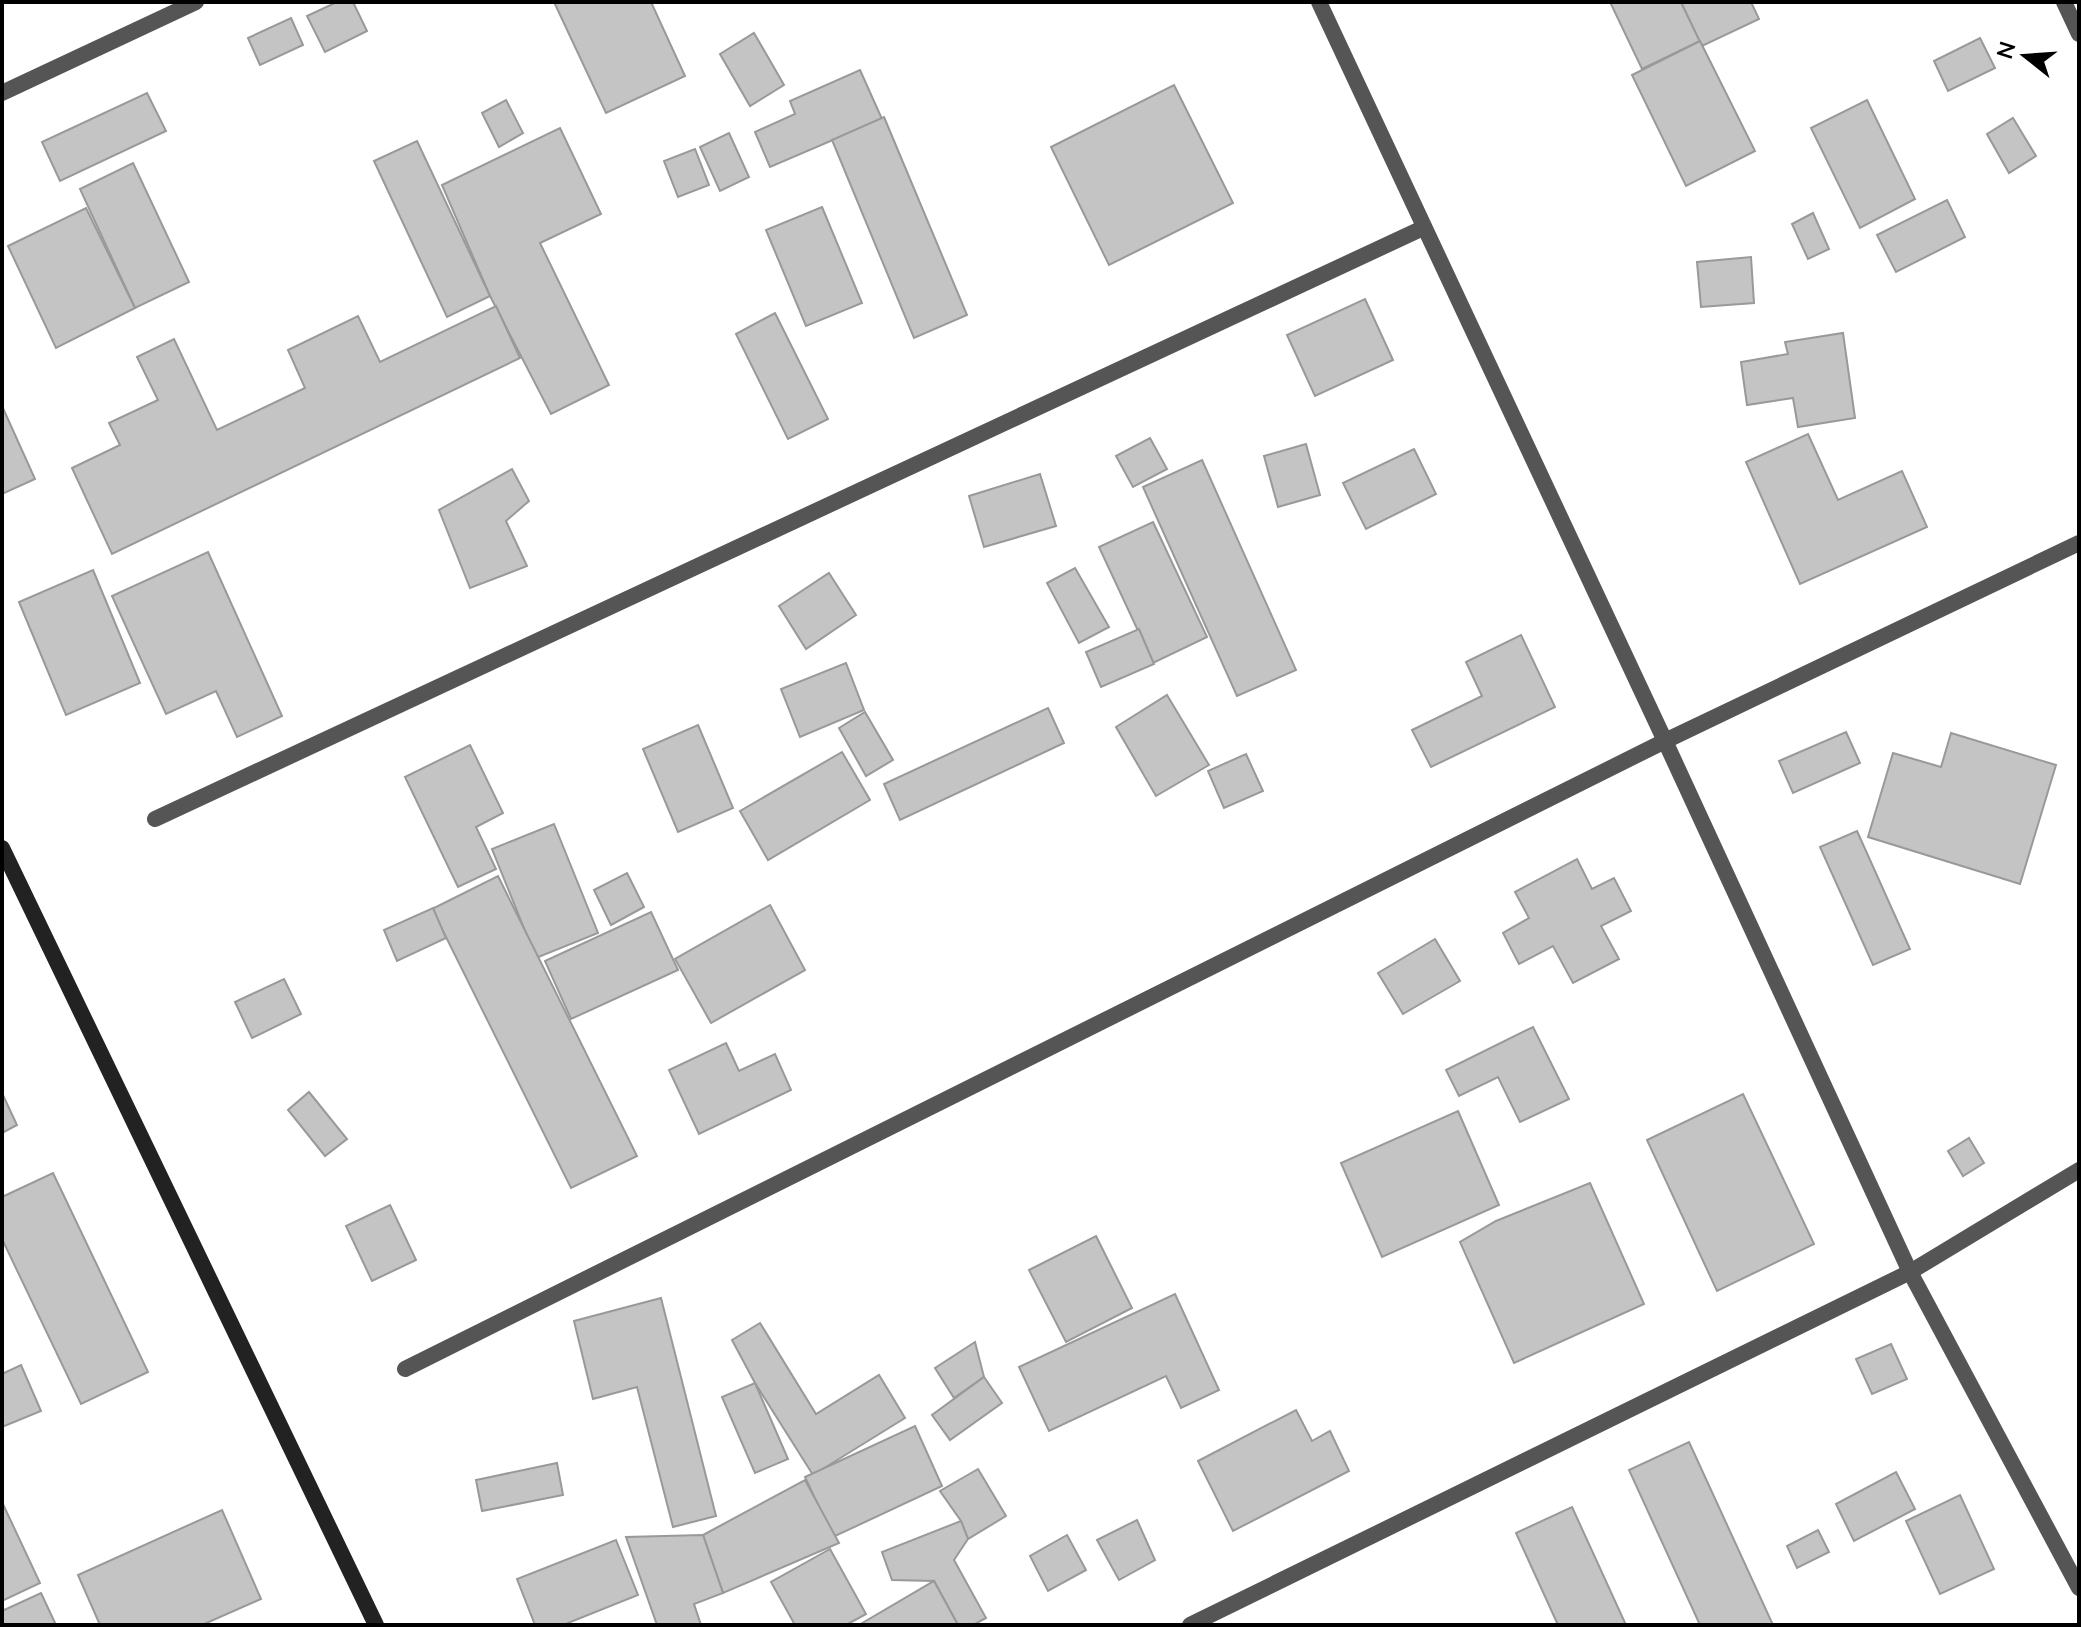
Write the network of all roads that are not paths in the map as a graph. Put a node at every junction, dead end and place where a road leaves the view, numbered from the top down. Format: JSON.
{"nodes":[{"id":1,"x":196,"y":2,"type":"edge"},
{"id":2,"x":1319,"y":2,"type":"edge"},
{"id":3,"x":2064,"y":2,"type":"edge"},
{"id":4,"x":2079,"y":34,"type":"edge"},
{"id":5,"x":2,"y":93,"type":"edge"},
{"id":6,"x":1423,"y":228,"type":"junction"},
{"id":7,"x":2079,"y":543,"type":"edge"},
{"id":8,"x":1665,"y":741,"type":"junction"},
{"id":9,"x":155,"y":819,"type":"dead end"},
{"id":10,"x":2,"y":848,"type":"edge"},
{"id":11,"x":2079,"y":1170,"type":"edge"},
{"id":12,"x":1910,"y":1272,"type":"junction"},
{"id":13,"x":405,"y":1369,"type":"dead end"},
{"id":14,"x":2079,"y":1588,"type":"edge"},
{"id":15,"x":376,"y":1625,"type":"edge"},
{"id":16,"x":1190,"y":1625,"type":"edge"}],
"edges":[{"from":1,"to":5,"type":"street"},
{"from":2,"to":6,"type":"street"},
{"from":3,"to":4,"type":"street"},
{"from":6,"to":8,"type":"street"},
{"from":6,"to":9,"type":"street"},
{"from":7,"to":8,"type":"street"},
{"from":8,"to":12,"type":"street"},
{"from":8,"to":13,"type":"street"},
{"from":10,"to":15,"type":"street"},
{"from":11,"to":12,"type":"street"},
{"from":12,"to":14,"type":"street"},
{"from":12,"to":16,"type":"street"}]}
